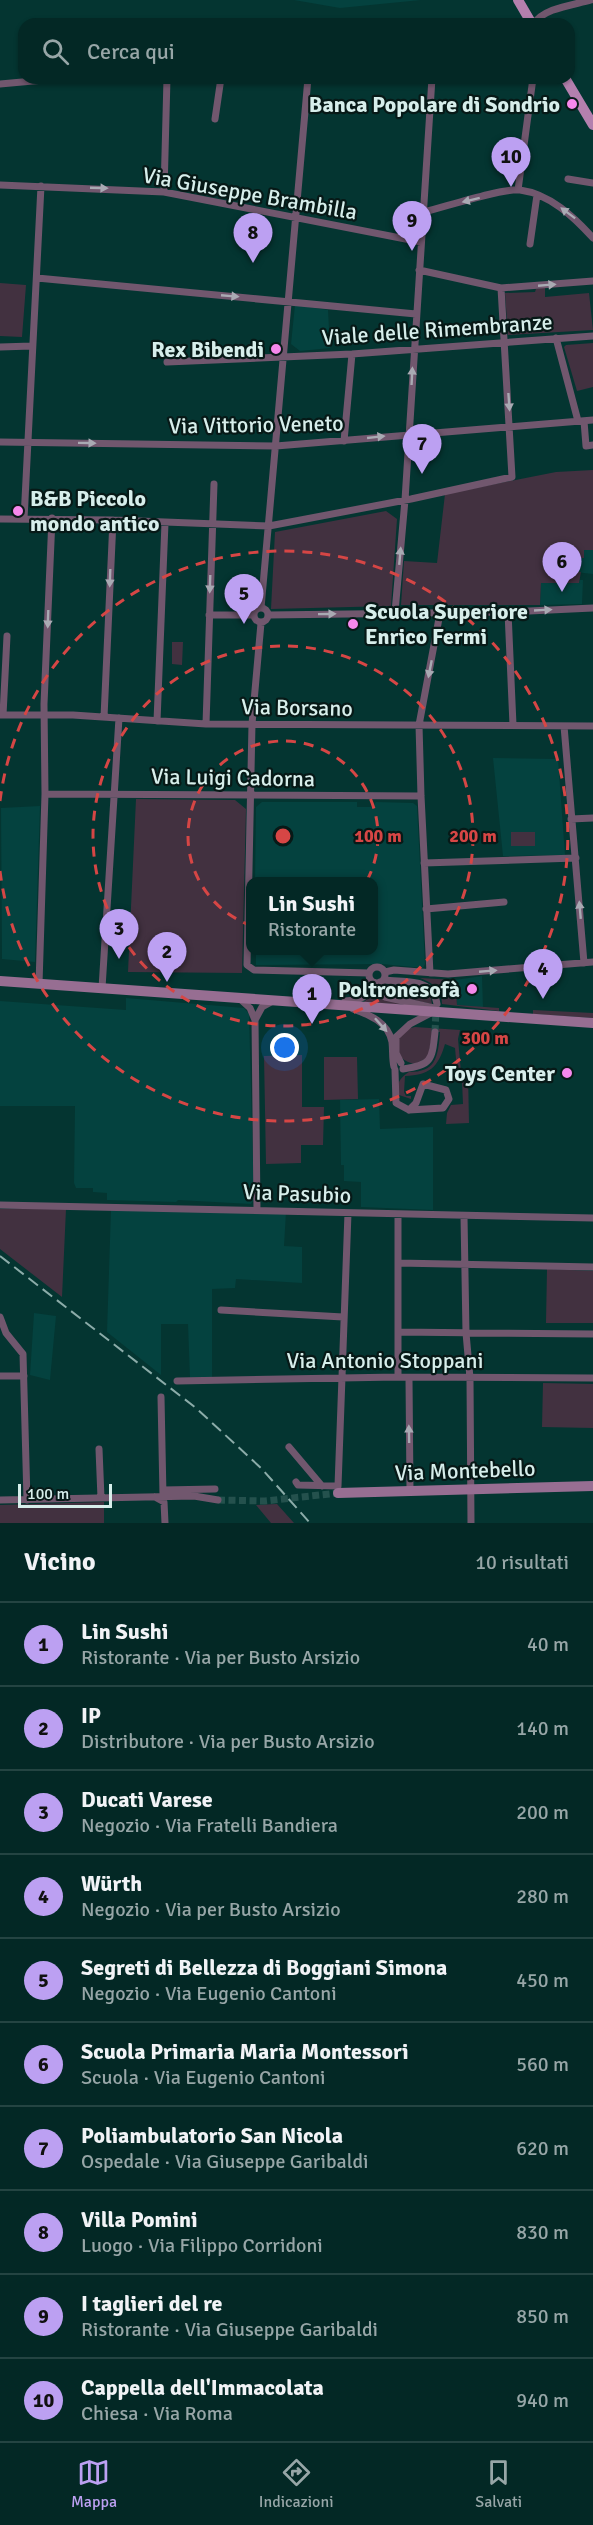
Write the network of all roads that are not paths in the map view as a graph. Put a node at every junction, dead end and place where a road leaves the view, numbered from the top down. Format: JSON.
{"nodes":[{"id":1,"x":518,"y":0,"type":"edge"},
{"id":2,"x":591,"y":0,"type":"edge"},
{"id":3,"x":529,"y":18,"type":"edge"},
{"id":4,"x":538,"y":18,"type":"edge"},
{"id":5,"x":18,"y":82,"type":"edge"},
{"id":6,"x":0,"y":84,"type":"edge"},
{"id":7,"x":167,"y":84,"type":"edge"},
{"id":8,"x":220,"y":84,"type":"edge"},
{"id":9,"x":307,"y":84,"type":"edge"},
{"id":10,"x":432,"y":84,"type":"edge"},
{"id":11,"x":532,"y":84,"type":"edge"},
{"id":12,"x":569,"y":84,"type":"edge"},
{"id":13,"x":215,"y":118,"type":"dead end"},
{"id":14,"x":593,"y":125,"type":"edge"},
{"id":15,"x":568,"y":179,"type":"dead end"},
{"id":16,"x":593,"y":183,"type":"edge"},
{"id":17,"x":0,"y":185,"type":"edge"},
{"id":18,"x":41,"y":186,"type":"junction"},
{"id":19,"x":518,"y":190,"type":"junction"},
{"id":20,"x":164,"y":192,"type":"junction"},
{"id":21,"x":537,"y":195,"type":"junction"},
{"id":22,"x":424,"y":212,"type":"junction"},
{"id":23,"x":296,"y":217,"type":"junction"},
{"id":24,"x":593,"y":238,"type":"edge"},
{"id":25,"x":421,"y":242,"type":"junction"},
{"id":26,"x":530,"y":244,"type":"dead end"},
{"id":27,"x":420,"y":270,"type":"junction"},
{"id":28,"x":37,"y":278,"type":"junction"},
{"id":29,"x":593,"y":281,"type":"edge"},
{"id":30,"x":501,"y":288,"type":"junction"},
{"id":31,"x":288,"y":301,"type":"junction"},
{"id":32,"x":416,"y":314,"type":"junction"},
{"id":33,"x":593,"y":336,"type":"edge"},
{"id":34,"x":556,"y":339,"type":"junction"},
{"id":35,"x":505,"y":343,"type":"junction"},
{"id":36,"x":32,"y":346,"type":"junction"},
{"id":37,"x":0,"y":347,"type":"edge"},
{"id":38,"x":414,"y":349,"type":"junction"},
{"id":39,"x":352,"y":354,"type":"junction"},
{"id":40,"x":284,"y":356,"type":"junction"},
{"id":41,"x":167,"y":362,"type":"dead end"},
{"id":42,"x":593,"y":420,"type":"edge"},
{"id":43,"x":581,"y":421,"type":"junction"},
{"id":44,"x":510,"y":427,"type":"junction"},
{"id":45,"x":410,"y":435,"type":"junction"},
{"id":46,"x":0,"y":441,"type":"edge"},
{"id":47,"x":344,"y":441,"type":"junction"},
{"id":48,"x":28,"y":442,"type":"junction"},
{"id":49,"x":593,"y":445,"type":"edge"},
{"id":50,"x":276,"y":446,"type":"junction"},
{"id":51,"x":214,"y":484,"type":"dead end"},
{"id":52,"x":405,"y":500,"type":"junction"},
{"id":53,"x":52,"y":518,"type":"junction"},
{"id":54,"x":0,"y":519,"type":"edge"},
{"id":55,"x":24,"y":519,"type":"junction"},
{"id":56,"x":113,"y":520,"type":"junction"},
{"id":57,"x":165,"y":523,"type":"junction"},
{"id":58,"x":212,"y":526,"type":"junction"},
{"id":59,"x":269,"y":526,"type":"junction"},
{"id":60,"x":261,"y":608,"type":"junction"},
{"id":61,"x":593,"y":608,"type":"edge"},
{"id":62,"x":395,"y":612,"type":"junction"},
{"id":63,"x":508,"y":612,"type":"junction"},
{"id":64,"x":440,"y":613,"type":"junction"},
{"id":65,"x":209,"y":615,"type":"junction"},
{"id":66,"x":254,"y":615,"type":"junction"},
{"id":67,"x":268,"y":615,"type":"junction"},
{"id":68,"x":261,"y":622,"type":"junction"},
{"id":69,"x":7,"y":636,"type":"dead end"},
{"id":70,"x":45,"y":714,"type":"junction"},
{"id":71,"x":1,"y":715,"type":"edge"},
{"id":72,"x":104,"y":717,"type":"junction"},
{"id":73,"x":118,"y":718,"type":"junction"},
{"id":74,"x":157,"y":721,"type":"junction"},
{"id":75,"x":206,"y":724,"type":"junction"},
{"id":76,"x":252,"y":724,"type":"junction"},
{"id":77,"x":419,"y":725,"type":"junction"},
{"id":78,"x":513,"y":725,"type":"junction"},
{"id":79,"x":564,"y":726,"type":"junction"},
{"id":80,"x":593,"y":726,"type":"edge"},
{"id":81,"x":115,"y":793,"type":"junction"},
{"id":82,"x":45,"y":794,"type":"junction"},
{"id":83,"x":251,"y":795,"type":"junction"},
{"id":84,"x":421,"y":796,"type":"junction"},
{"id":85,"x":593,"y":818,"type":"edge"},
{"id":86,"x":571,"y":819,"type":"junction"},
{"id":87,"x":576,"y":858,"type":"junction"},
{"id":88,"x":424,"y":863,"type":"junction"},
{"id":89,"x":249,"y":877,"type":"edge"},
{"id":90,"x":504,"y":902,"type":"dead end"},
{"id":91,"x":426,"y":909,"type":"junction"},
{"id":92,"x":247,"y":955,"type":"edge"},
{"id":93,"x":593,"y":962,"type":"edge"},
{"id":94,"x":584,"y":963,"type":"junction"},
{"id":95,"x":369,"y":972,"type":"junction"},
{"id":96,"x":430,"y":973,"type":"junction"},
{"id":97,"x":381,"y":979,"type":"junction"},
{"id":98,"x":0,"y":981,"type":"edge"},
{"id":99,"x":39,"y":984,"type":"junction"},
{"id":100,"x":102,"y":988,"type":"junction"},
{"id":101,"x":239,"y":998,"type":"junction"},
{"id":102,"x":274,"y":1001,"type":"junction"},
{"id":103,"x":314,"y":1004,"type":"junction"},
{"id":104,"x":342,"y":1005,"type":"junction"},
{"id":105,"x":434,"y":1009,"type":"junction"},
{"id":106,"x":460,"y":1013,"type":"junction"},
{"id":107,"x":255,"y":1020,"type":"junction"},
{"id":108,"x":593,"y":1023,"type":"edge"},
{"id":109,"x":435,"y":1032,"type":"tunnel mouth"},
{"id":110,"x":399,"y":1068,"type":"junction"},
{"id":111,"x":409,"y":1110,"type":"junction"},
{"id":112,"x":0,"y":1205,"type":"edge"},
{"id":113,"x":257,"y":1210,"type":"junction"},
{"id":114,"x":348,"y":1213,"type":"junction"},
{"id":115,"x":398,"y":1215,"type":"junction"},
{"id":116,"x":464,"y":1216,"type":"junction"},
{"id":117,"x":593,"y":1218,"type":"edge"},
{"id":118,"x":398,"y":1263,"type":"junction"},
{"id":119,"x":465,"y":1264,"type":"junction"},
{"id":120,"x":593,"y":1267,"type":"edge"},
{"id":121,"x":221,"y":1310,"type":"dead end"},
{"id":122,"x":0,"y":1317,"type":"edge"},
{"id":123,"x":343,"y":1317,"type":"junction"},
{"id":124,"x":398,"y":1332,"type":"junction"},
{"id":125,"x":466,"y":1333,"type":"junction"},
{"id":126,"x":593,"y":1334,"type":"edge"},
{"id":127,"x":0,"y":1376,"type":"edge"},
{"id":128,"x":24,"y":1376,"type":"junction"},
{"id":129,"x":398,"y":1377,"type":"junction"},
{"id":130,"x":341,"y":1378,"type":"junction"},
{"id":131,"x":409,"y":1378,"type":"junction"},
{"id":132,"x":470,"y":1378,"type":"junction"},
{"id":133,"x":593,"y":1378,"type":"edge"},
{"id":134,"x":177,"y":1381,"type":"dead end"},
{"id":135,"x":160,"y":1397,"type":"dead end"},
{"id":136,"x":289,"y":1447,"type":"dead end"},
{"id":137,"x":99,"y":1449,"type":"dead end"},
{"id":138,"x":296,"y":1482,"type":"dead end"},
{"id":139,"x":322,"y":1486,"type":"junction"},
{"id":140,"x":593,"y":1486,"type":"edge"},
{"id":141,"x":215,"y":1489,"type":"dead end"},
{"id":142,"x":338,"y":1489,"type":"junction"},
{"id":143,"x":472,"y":1489,"type":"junction"},
{"id":144,"x":410,"y":1491,"type":"junction"},
{"id":145,"x":163,"y":1493,"type":"junction"},
{"id":146,"x":155,"y":1497,"type":"junction"},
{"id":147,"x":101,"y":1498,"type":"junction"},
{"id":148,"x":0,"y":1500,"type":"edge"},
{"id":149,"x":27,"y":1500,"type":"junction"},
{"id":150,"x":218,"y":1500,"type":"tunnel mouth"},
{"id":151,"x":165,"y":1523,"type":"edge"},
{"id":152,"x":471,"y":1523,"type":"edge"}],
"edges":[{"from":1,"to":3,"type":"main road"},
{"from":2,"to":4,"type":"street"},
{"from":5,"to":6,"type":"street"},
{"from":7,"to":20,"type":"street"},
{"from":8,"to":13,"type":"street"},
{"from":9,"to":23,"type":"street"},
{"from":10,"to":22,"type":"street"},
{"from":11,"to":19,"type":"street"},
{"from":12,"to":14,"type":"main road"},
{"from":15,"to":16,"type":"street"},
{"from":17,"to":18,"type":"street","name":"Via Giuseppe Brambilla"},
{"from":18,"to":20,"type":"street","name":"Via Giuseppe Brambilla","one_way":true},
{"from":18,"to":28,"type":"street"},
{"from":19,"to":21,"type":"street"},
{"from":19,"to":22,"type":"street","one_way":true},
{"from":20,"to":23,"type":"street","name":"Via Giuseppe Brambilla"},
{"from":24,"to":21,"type":"street","one_way":true},
{"from":21,"to":26,"type":"street"},
{"from":22,"to":25,"type":"street"},
{"from":23,"to":25,"type":"street","name":"Via Giuseppe Brambilla"},
{"from":23,"to":31,"type":"street"},
{"from":25,"to":27,"type":"street"},
{"from":27,"to":30,"type":"street"},
{"from":27,"to":32,"type":"street"},
{"from":28,"to":31,"type":"street","one_way":true},
{"from":28,"to":36,"type":"street"},
{"from":30,"to":29,"type":"street","one_way":true},
{"from":30,"to":35,"type":"street"},
{"from":31,"to":32,"type":"street"},
{"from":31,"to":40,"type":"street"},
{"from":32,"to":38,"type":"street"},
{"from":33,"to":34,"type":"street","name":"Viale delle Rimembranze"},
{"from":34,"to":35,"type":"street","name":"Viale delle Rimembranze"},
{"from":34,"to":43,"type":"street"},
{"from":35,"to":38,"type":"street","name":"Viale delle Rimembranze"},
{"from":35,"to":44,"type":"street","one_way":true},
{"from":36,"to":37,"type":"street"},
{"from":36,"to":48,"type":"street"},
{"from":38,"to":39,"type":"street","name":"Viale delle Rimembranze"},
{"from":45,"to":38,"type":"street","one_way":true},
{"from":39,"to":40,"type":"street","name":"Viale delle Rimembranze"},
{"from":39,"to":47,"type":"street"},
{"from":40,"to":41,"type":"street","name":"Viale delle Rimembranze"},
{"from":40,"to":50,"type":"street"},
{"from":42,"to":43,"type":"street","name":"Via Vittorio Veneto"},
{"from":43,"to":44,"type":"street","name":"Via Vittorio Veneto"},
{"from":43,"to":49,"type":"street"},
{"from":44,"to":45,"type":"street","name":"Via Vittorio Veneto"},
{"from":44,"to":52,"type":"street"},
{"from":47,"to":45,"type":"street","name":"Via Vittorio Veneto","one_way":true},
{"from":45,"to":52,"type":"street"},
{"from":46,"to":48,"type":"street","name":"Via Vittorio Veneto"},
{"from":47,"to":50,"type":"street","name":"Via Vittorio Veneto"},
{"from":48,"to":50,"type":"street","name":"Via Vittorio Veneto","one_way":true},
{"from":48,"to":55,"type":"street"},
{"from":50,"to":59,"type":"street"},
{"from":51,"to":58,"type":"street"},
{"from":52,"to":59,"type":"street"},
{"from":62,"to":52,"type":"street","one_way":true},
{"from":53,"to":55,"type":"street"},
{"from":53,"to":56,"type":"street"},
{"from":53,"to":70,"type":"street","one_way":true},
{"from":54,"to":55,"type":"street"},
{"from":56,"to":57,"type":"street"},
{"from":56,"to":72,"type":"street","one_way":true},
{"from":57,"to":58,"type":"street"},
{"from":57,"to":74,"type":"street"},
{"from":58,"to":59,"type":"street"},
{"from":58,"to":65,"type":"street","one_way":true},
{"from":59,"to":60,"type":"street"},
{"from":60,"to":66,"type":"street"},
{"from":60,"to":67,"type":"street"},
{"from":63,"to":61,"type":"street","one_way":true},
{"from":62,"to":64,"type":"street"},
{"from":67,"to":62,"type":"street","one_way":true},
{"from":63,"to":64,"type":"street"},
{"from":63,"to":78,"type":"street"},
{"from":64,"to":77,"type":"street","one_way":true},
{"from":65,"to":66,"type":"street"},
{"from":65,"to":75,"type":"street"},
{"from":66,"to":68,"type":"street"},
{"from":67,"to":68,"type":"street"},
{"from":68,"to":76,"type":"street"},
{"from":69,"to":71,"type":"street"},
{"from":70,"to":71,"type":"street","name":"Via Borsano"},
{"from":70,"to":72,"type":"street","name":"Via Borsano"},
{"from":70,"to":82,"type":"street"},
{"from":72,"to":73,"type":"street","name":"Via Borsano"},
{"from":73,"to":74,"type":"street","name":"Via Borsano"},
{"from":73,"to":81,"type":"street"},
{"from":74,"to":75,"type":"street","name":"Via Borsano"},
{"from":75,"to":76,"type":"street","name":"Via Borsano"},
{"from":76,"to":77,"type":"street","name":"Via Borsano"},
{"from":76,"to":83,"type":"street"},
{"from":77,"to":78,"type":"street","name":"Via Borsano"},
{"from":77,"to":84,"type":"street"},
{"from":78,"to":79,"type":"street","name":"Via Borsano"},
{"from":79,"to":80,"type":"street","name":"Via Borsano"},
{"from":79,"to":86,"type":"street"},
{"from":81,"to":82,"type":"street","name":"Via Luigi Cadorna"},
{"from":81,"to":83,"type":"street","name":"Via Luigi Cadorna"},
{"from":81,"to":100,"type":"street"},
{"from":82,"to":99,"type":"street"},
{"from":83,"to":84,"type":"street","name":"Via Luigi Cadorna"},
{"from":83,"to":89,"type":"street"},
{"from":84,"to":88,"type":"street"},
{"from":85,"to":86,"type":"street"},
{"from":86,"to":87,"type":"street"},
{"from":87,"to":88,"type":"street"},
{"from":94,"to":87,"type":"street","one_way":true},
{"from":88,"to":91,"type":"street"},
{"from":90,"to":91,"type":"street"},
{"from":91,"to":96,"type":"street"},
{"from":92,"to":95,"type":"street"},
{"from":93,"to":94,"type":"street"},
{"from":96,"to":94,"type":"street","one_way":true},
{"from":95,"to":97,"type":"street"},
{"from":95,"to":97,"type":"street"},
{"from":96,"to":97,"type":"street"},
{"from":97,"to":103,"type":"street"},
{"from":97,"to":105,"type":"street"},
{"from":97,"to":106,"type":"street"},
{"from":98,"to":99,"type":"main road"},
{"from":99,"to":100,"type":"main road"},
{"from":100,"to":101,"type":"main road"},
{"from":101,"to":102,"type":"main road"},
{"from":101,"to":107,"type":"street"},
{"from":102,"to":103,"type":"main road"},
{"from":102,"to":107,"type":"street"},
{"from":103,"to":104,"type":"main road"},
{"from":104,"to":105,"type":"main road"},
{"from":104,"to":110,"type":"street","one_way":true},
{"from":105,"to":106,"type":"main road"},
{"from":105,"to":110,"type":"street"},
{"from":106,"to":108,"type":"main road"},
{"from":107,"to":113,"type":"street"},
{"from":109,"to":110,"type":"street"},
{"from":110,"to":111,"type":"street"},
{"from":111,"to":111,"type":"street"},
{"from":112,"to":113,"type":"street","name":"Via Pasubio"},
{"from":113,"to":114,"type":"street","name":"Via Pasubio"},
{"from":114,"to":115,"type":"street","name":"Via Pasubio"},
{"from":114,"to":123,"type":"street"},
{"from":115,"to":116,"type":"street","name":"Via Pasubio"},
{"from":115,"to":118,"type":"street"},
{"from":116,"to":117,"type":"street","name":"Via Pasubio"},
{"from":116,"to":119,"type":"street"},
{"from":118,"to":119,"type":"street"},
{"from":118,"to":124,"type":"street"},
{"from":119,"to":120,"type":"street"},
{"from":119,"to":125,"type":"street"},
{"from":121,"to":123,"type":"street"},
{"from":122,"to":128,"type":"street"},
{"from":123,"to":130,"type":"street"},
{"from":124,"to":125,"type":"street"},
{"from":124,"to":129,"type":"street"},
{"from":125,"to":126,"type":"street"},
{"from":125,"to":132,"type":"street"},
{"from":127,"to":128,"type":"street"},
{"from":128,"to":149,"type":"street"},
{"from":129,"to":130,"type":"street","name":"Via Antonio Stoppani"},
{"from":129,"to":131,"type":"street","name":"Via Antonio Stoppani"},
{"from":130,"to":134,"type":"street","name":"Via Antonio Stoppani"},
{"from":130,"to":142,"type":"street"},
{"from":131,"to":132,"type":"street","name":"Via Antonio Stoppani"},
{"from":144,"to":131,"type":"street","one_way":true},
{"from":132,"to":133,"type":"street","name":"Via Antonio Stoppani"},
{"from":132,"to":143,"type":"street"},
{"from":135,"to":145,"type":"street"},
{"from":136,"to":139,"type":"street"},
{"from":137,"to":147,"type":"street"},
{"from":138,"to":139,"type":"street"},
{"from":139,"to":142,"type":"street"},
{"from":140,"to":143,"type":"main road","name":"Via Montebello"},
{"from":141,"to":145,"type":"street"},
{"from":142,"to":144,"type":"main road","name":"Via Montebello"},
{"from":143,"to":144,"type":"main road","name":"Via Montebello"},
{"from":143,"to":152,"type":"street"},
{"from":145,"to":146,"type":"street"},
{"from":145,"to":150,"type":"street"},
{"from":146,"to":147,"type":"street"},
{"from":146,"to":151,"type":"street"},
{"from":147,"to":149,"type":"street"},
{"from":148,"to":149,"type":"street"}]}
